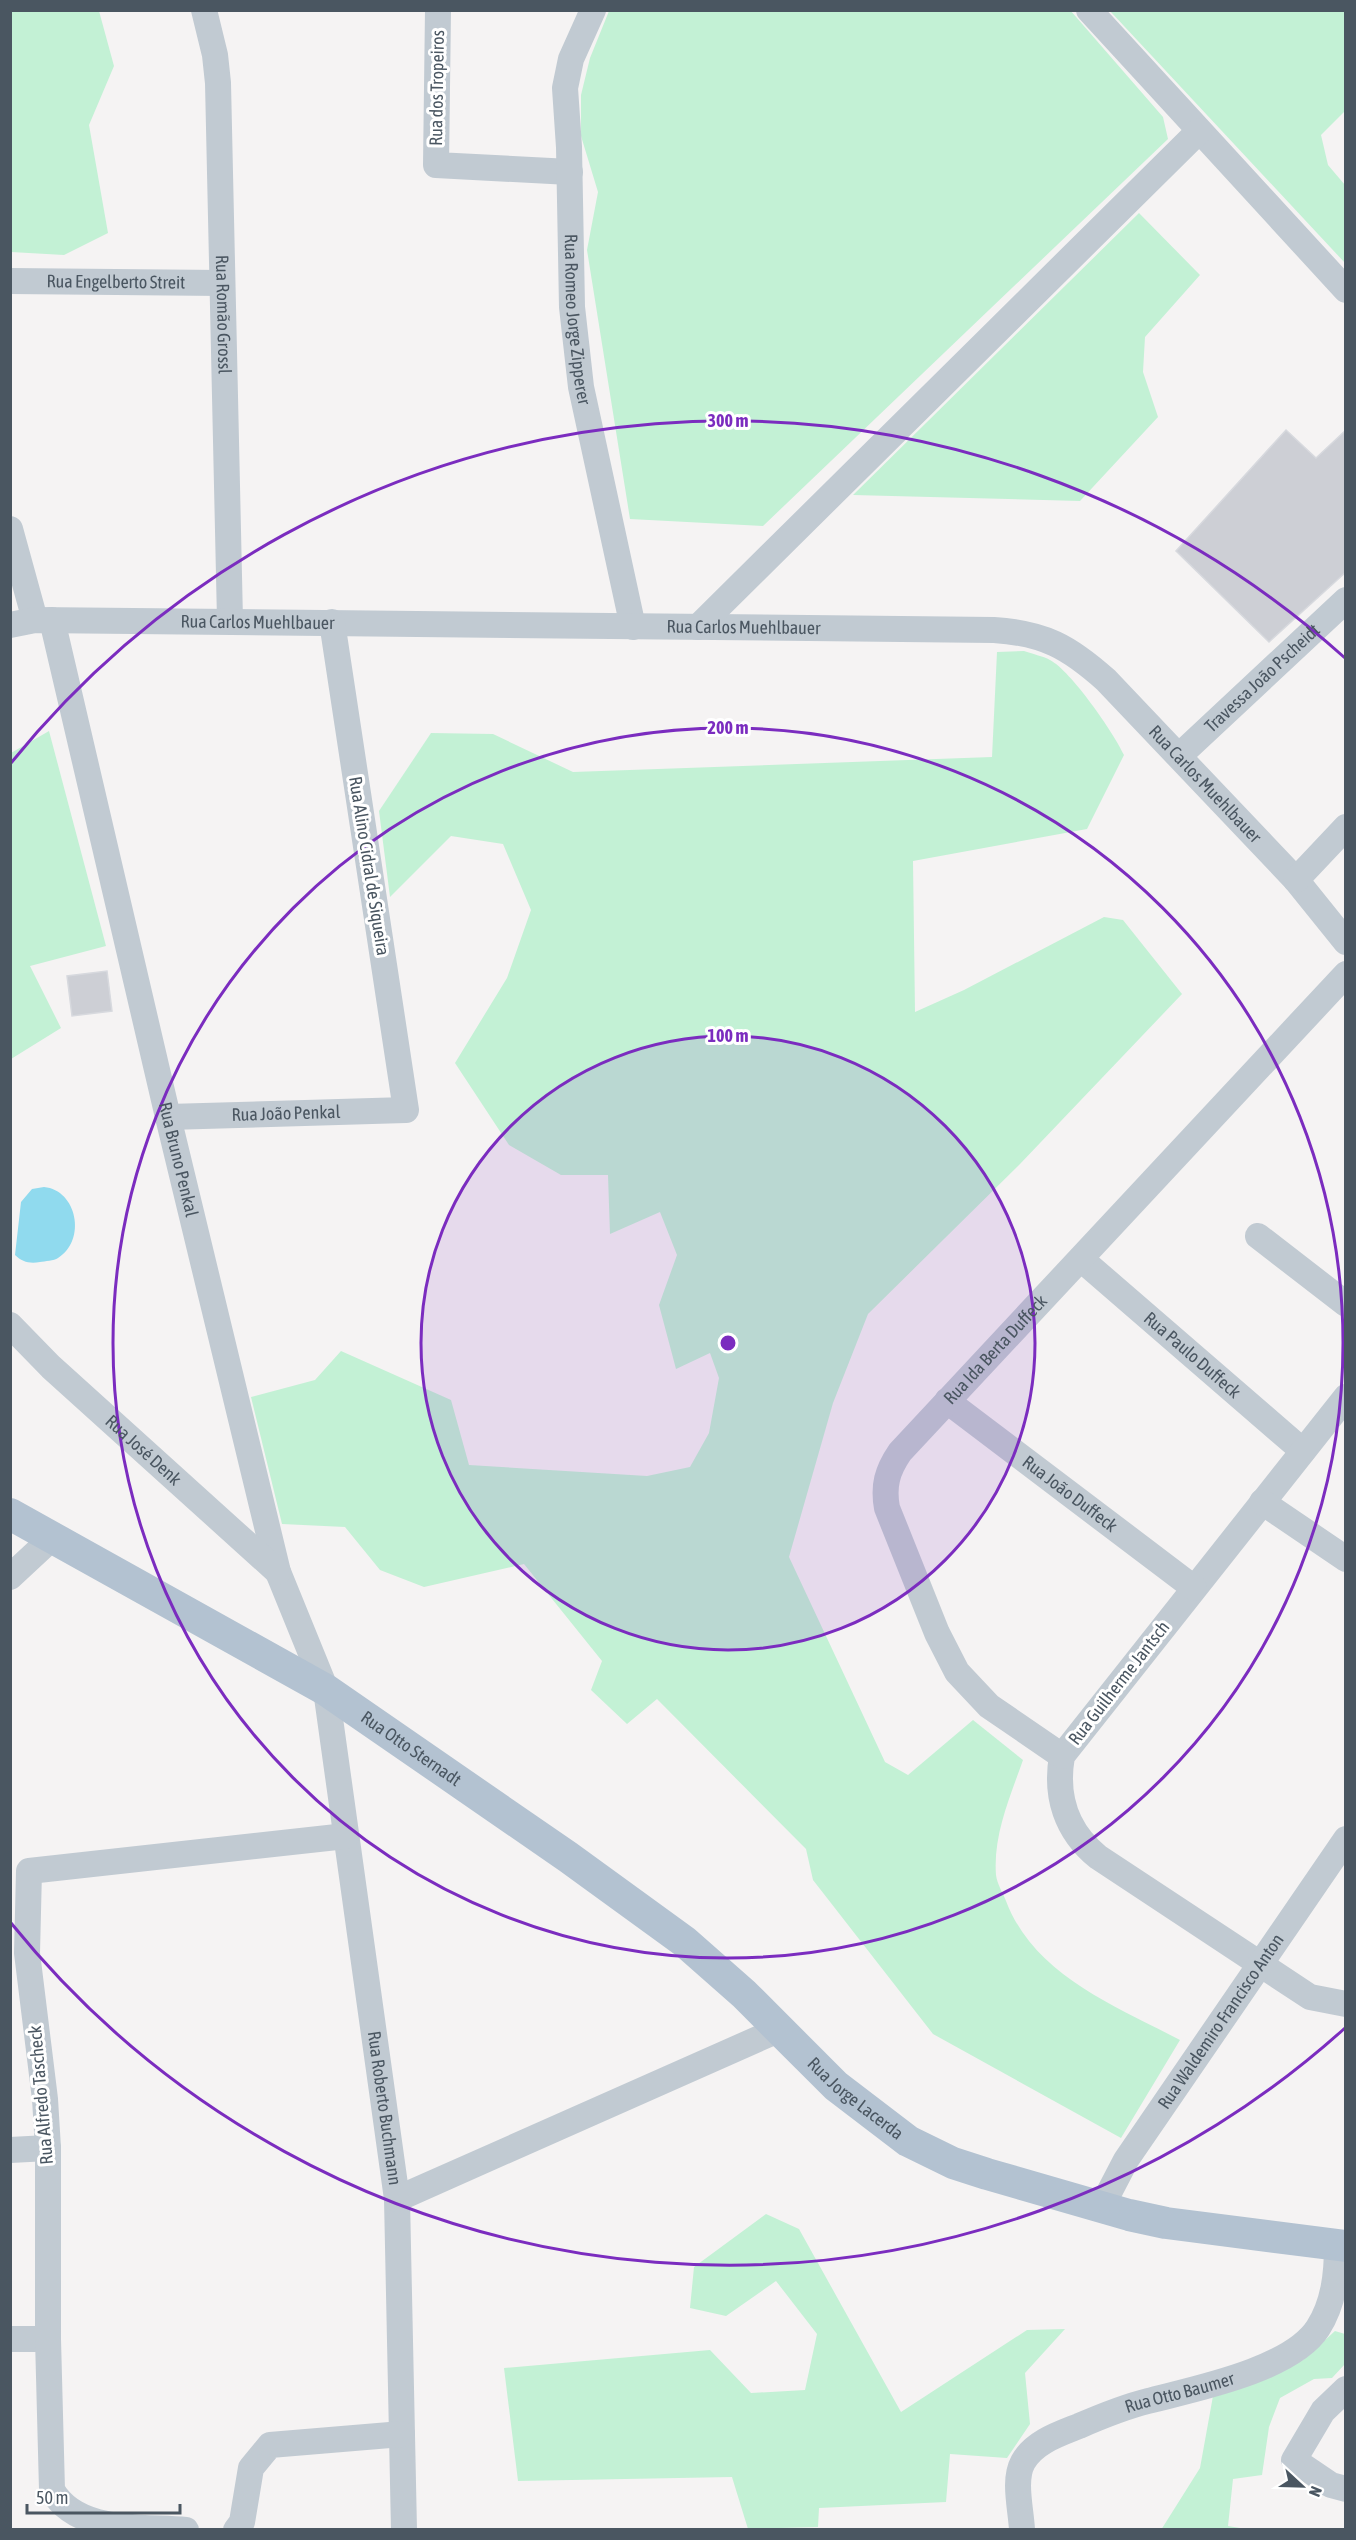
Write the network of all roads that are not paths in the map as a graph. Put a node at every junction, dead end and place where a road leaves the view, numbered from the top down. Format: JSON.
{"nodes":[{"id":1,"x":204,"y":10,"type":"edge"},
{"id":2,"x":438,"y":10,"type":"edge"},
{"id":3,"x":592,"y":10,"type":"edge"},
{"id":4,"x":1089,"y":10,"type":"edge"},
{"id":5,"x":1199,"y":131,"type":"junction"},
{"id":6,"x":570,"y":172,"type":"junction"},
{"id":7,"x":10,"y":281,"type":"edge"},
{"id":8,"x":222,"y":283,"type":"junction"},
{"id":9,"x":1346,"y":290,"type":"edge"},
{"id":10,"x":10,"y":529,"type":"edge"},
{"id":11,"x":1346,"y":600,"type":"edge"},
{"id":12,"x":44,"y":620,"type":"junction"},
{"id":13,"x":230,"y":620,"type":"junction"},
{"id":14,"x":332,"y":622,"type":"junction"},
{"id":15,"x":10,"y":624,"type":"edge"},
{"id":16,"x":633,"y":627,"type":"junction"},
{"id":17,"x":698,"y":627,"type":"junction"},
{"id":18,"x":1179,"y":756,"type":"junction"},
{"id":19,"x":1346,"y":827,"type":"edge"},
{"id":20,"x":1296,"y":880,"type":"junction"},
{"id":21,"x":1346,"y":942,"type":"edge"},
{"id":22,"x":1346,"y":974,"type":"edge"},
{"id":23,"x":406,"y":1110,"type":"joint"},
{"id":24,"x":168,"y":1117,"type":"junction"},
{"id":25,"x":1258,"y":1236,"type":"dead end"},
{"id":26,"x":1080,"y":1259,"type":"junction"},
{"id":27,"x":1346,"y":1304,"type":"edge"},
{"id":28,"x":10,"y":1325,"type":"edge"},
{"id":29,"x":1346,"y":1397,"type":"edge"},
{"id":30,"x":947,"y":1401,"type":"junction"},
{"id":31,"x":1303,"y":1450,"type":"junction"},
{"id":32,"x":1262,"y":1502,"type":"junction"},
{"id":33,"x":10,"y":1514,"type":"edge"},
{"id":34,"x":53,"y":1537,"type":"junction"},
{"id":35,"x":1346,"y":1559,"type":"edge"},
{"id":36,"x":278,"y":1572,"type":"junction"},
{"id":37,"x":10,"y":1577,"type":"edge"},
{"id":38,"x":1194,"y":1588,"type":"junction"},
{"id":39,"x":326,"y":1690,"type":"junction"},
{"id":40,"x":1062,"y":1756,"type":"junction"},
{"id":41,"x":346,"y":1836,"type":"junction"},
{"id":42,"x":1346,"y":1839,"type":"edge"},
{"id":43,"x":19,"y":1956,"type":"edge"},
{"id":44,"x":1261,"y":1965,"type":"junction"},
{"id":45,"x":1346,"y":2004,"type":"edge"},
{"id":46,"x":778,"y":2030,"type":"junction"},
{"id":47,"x":48,"y":2148,"type":"junction"},
{"id":48,"x":10,"y":2150,"type":"edge"},
{"id":49,"x":397,"y":2199,"type":"junction"},
{"id":50,"x":1101,"y":2208,"type":"junction"},
{"id":51,"x":1341,"y":2246,"type":"edge"},
{"id":52,"x":10,"y":2339,"type":"edge"},
{"id":53,"x":48,"y":2339,"type":"junction"},
{"id":54,"x":1346,"y":2390,"type":"edge"},
{"id":55,"x":402,"y":2434,"type":"junction"},
{"id":56,"x":1346,"y":2489,"type":"edge"},
{"id":57,"x":186,"y":2529,"type":"edge"},
{"id":58,"x":236,"y":2529,"type":"edge"},
{"id":59,"x":404,"y":2529,"type":"edge"},
{"id":60,"x":1022,"y":2529,"type":"edge"}],
"edges":[{"from":1,"to":8,"type":"street","name":"Rua Romão Grossl"},
{"from":2,"to":6,"type":"street","name":"Rua dos Tropeiros"},
{"from":3,"to":6,"type":"street","name":"Rua Romeo Jorge Zipperer"},
{"from":4,"to":5,"type":"street"},
{"from":5,"to":9,"type":"street"},
{"from":5,"to":17,"type":"street"},
{"from":6,"to":16,"type":"street","name":"Rua Romeo Jorge Zipperer"},
{"from":7,"to":8,"type":"street","name":"Rua Engelberto Streit"},
{"from":8,"to":13,"type":"street","name":"Rua Romão Grossl"},
{"from":10,"to":12,"type":"street","name":"Rua Bruno Penkal"},
{"from":11,"to":18,"type":"street","name":"Travessa João Pscheidt"},
{"from":12,"to":13,"type":"street","name":"Rua Carlos Muehlbauer"},
{"from":12,"to":15,"type":"street","name":"Rua Carlos Muehlbauer"},
{"from":12,"to":24,"type":"street","name":"Rua Bruno Penkal"},
{"from":13,"to":14,"type":"street","name":"Rua Carlos Muehlbauer"},
{"from":14,"to":16,"type":"street","name":"Rua Carlos Muehlbauer"},
{"from":14,"to":23,"type":"street","name":"Rua Alino Cidral de Siqueira"},
{"from":16,"to":17,"type":"street","name":"Rua Carlos Muehlbauer"},
{"from":17,"to":18,"type":"street","name":"Rua Carlos Muehlbauer"},
{"from":18,"to":20,"type":"street","name":"Rua Carlos Muehlbauer"},
{"from":19,"to":20,"type":"street"},
{"from":20,"to":21,"type":"street","name":"Rua Carlos Muehlbauer"},
{"from":22,"to":26,"type":"street","name":"Rua Ida Berta Duffeck"},
{"from":23,"to":24,"type":"street","name":"Rua João Penkal"},
{"from":24,"to":36,"type":"street","name":"Rua Bruno Penkal"},
{"from":25,"to":27,"type":"street"},
{"from":26,"to":30,"type":"street","name":"Rua Ida Berta Duffeck"},
{"from":26,"to":31,"type":"street","name":"Rua Paulo Duffeck"},
{"from":28,"to":36,"type":"street","name":"Rua José Denk"},
{"from":29,"to":31,"type":"street","name":"Rua Guilherme Jantsch"},
{"from":30,"to":38,"type":"street","name":"Rua João Duffeck"},
{"from":30,"to":40,"type":"street","name":"Rua Ida Berta Duffeck"},
{"from":31,"to":32,"type":"street","name":"Rua Guilherme Jantsch"},
{"from":32,"to":35,"type":"street"},
{"from":32,"to":38,"type":"street","name":"Rua Guilherme Jantsch"},
{"from":33,"to":34,"type":"main road","name":"Rua Otto Sternadt"},
{"from":34,"to":37,"type":"street"},
{"from":34,"to":39,"type":"main road","name":"Rua Otto Sternadt"},
{"from":36,"to":39,"type":"street","name":"Rua Bruno Penkal"},
{"from":38,"to":40,"type":"street","name":"Rua Guilherme Jantsch"},
{"from":39,"to":41,"type":"street","name":"Rua Roberto Buchmann"},
{"from":39,"to":46,"type":"main road","name":"Rua Otto Sternadt"},
{"from":40,"to":44,"type":"street","name":"Rua Guilherme Jantsch"},
{"from":41,"to":43,"type":"street","name":"Rua Alfredo Tascheck"},
{"from":41,"to":49,"type":"street","name":"Rua Roberto Buchmann"},
{"from":42,"to":44,"type":"street","name":"Rua Waldemiro Francisco Anton"},
{"from":43,"to":47,"type":"street","name":"Rua Alfredo Tascheck"},
{"from":44,"to":45,"type":"street","name":"Rua Guilherme Jantsch"},
{"from":44,"to":50,"type":"street","name":"Rua Waldemiro Francisco Anton"},
{"from":46,"to":49,"type":"street"},
{"from":46,"to":50,"type":"main road","name":"Rua Jorge Lacerda"},
{"from":47,"to":48,"type":"street"},
{"from":47,"to":53,"type":"street","name":"Rua Alfredo Tascheck"},
{"from":49,"to":55,"type":"street","name":"Rua Roberto Buchmann"},
{"from":50,"to":51,"type":"main road","name":"Rua Jorge Lacerda"},
{"from":51,"to":60,"type":"street","name":"Rua Otto Baumer"},
{"from":52,"to":53,"type":"street"},
{"from":53,"to":57,"type":"street","name":"Rua Alfredo Tascheck"},
{"from":54,"to":56,"type":"street"},
{"from":55,"to":58,"type":"street"},
{"from":55,"to":59,"type":"street","name":"Rua Roberto Buchmann"}]}
